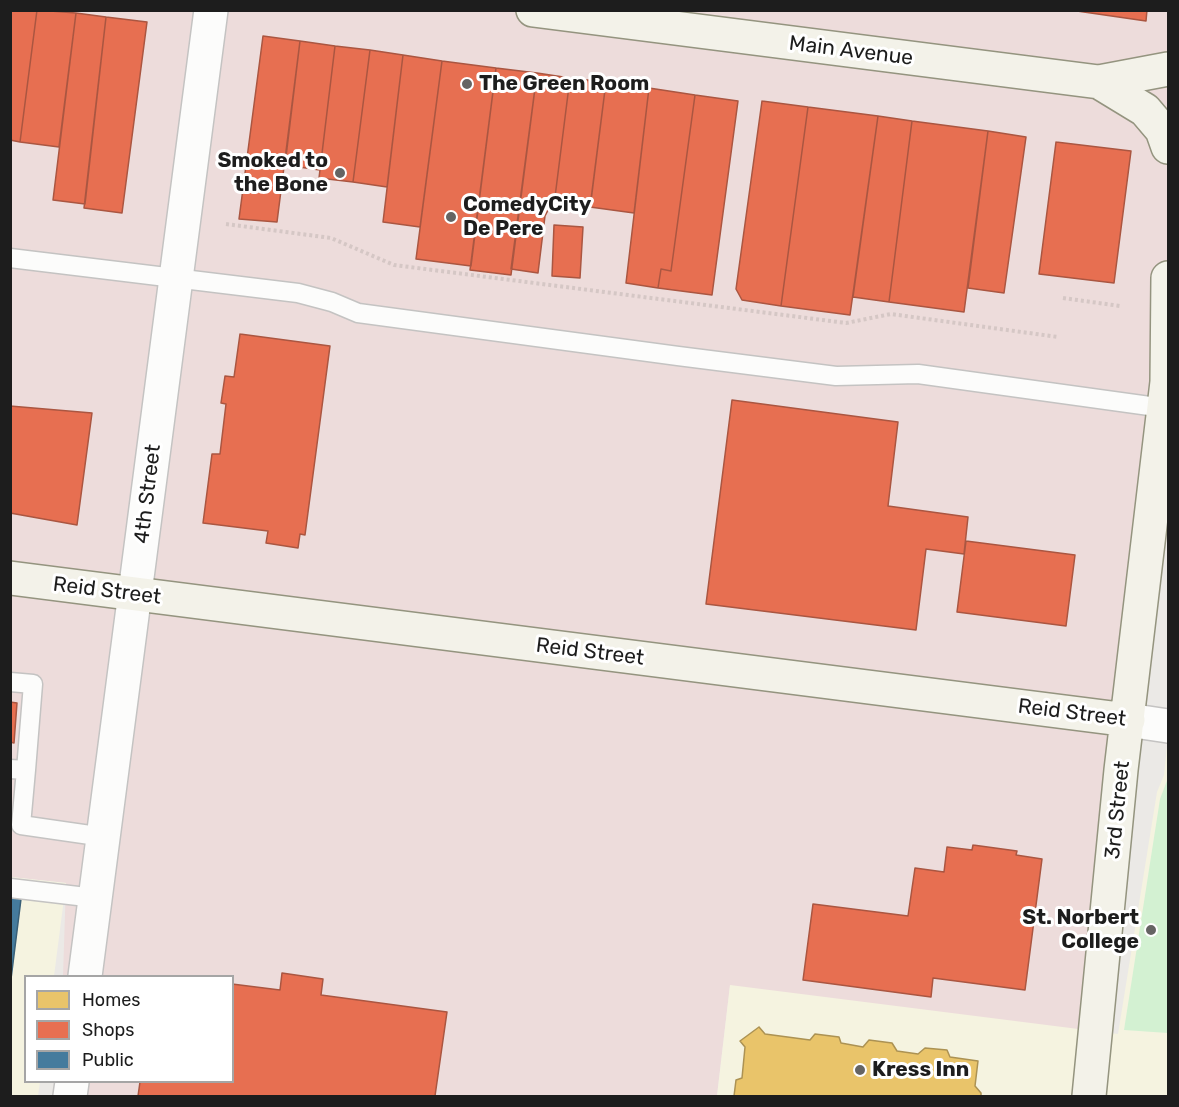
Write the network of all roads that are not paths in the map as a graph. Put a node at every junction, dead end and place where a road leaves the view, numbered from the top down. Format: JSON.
{"nodes":[{"id":1,"x":211,"y":10,"type":"edge"},
{"id":2,"x":533,"y":10,"type":"edge"},
{"id":3,"x":1168,"y":69,"type":"edge"},
{"id":4,"x":1099,"y":82,"type":"junction"},
{"id":5,"x":1168,"y":147,"type":"edge"},
{"id":6,"x":10,"y":258,"type":"edge"},
{"id":7,"x":1168,"y":278,"type":"edge"},
{"id":8,"x":176,"y":280,"type":"junction"},
{"id":9,"x":1166,"y":388,"type":"edge"},
{"id":10,"x":10,"y":578,"type":"edge"},
{"id":11,"x":135,"y":594,"type":"junction"},
{"id":12,"x":10,"y":682,"type":"edge"},
{"id":13,"x":1128,"y":720,"type":"junction"},
{"id":14,"x":1168,"y":726,"type":"edge"},
{"id":15,"x":18,"y":770,"type":"edge"},
{"id":16,"x":104,"y":837,"type":"junction"},
{"id":17,"x":10,"y":888,"type":"edge"},
{"id":18,"x":95,"y":898,"type":"junction"},
{"id":19,"x":85,"y":975,"type":"edge"},
{"id":20,"x":1089,"y":1096,"type":"edge"}],
"edges":[{"from":1,"to":8,"type":"street","name":"4th Street"},
{"from":2,"to":4,"type":"main road","name":"Main Avenue"},
{"from":3,"to":4,"type":"main road","name":"Main Avenue"},
{"from":4,"to":5,"type":"main road"},
{"from":6,"to":8,"type":"lane"},
{"from":7,"to":9,"type":"main road","name":"3rd Street"},
{"from":8,"to":9,"type":"lane"},
{"from":8,"to":11,"type":"street","name":"4th Street"},
{"from":9,"to":13,"type":"main road","name":"3rd Street"},
{"from":10,"to":11,"type":"main road","name":"Reid Street"},
{"from":11,"to":13,"type":"main road","name":"Reid Street"},
{"from":11,"to":16,"type":"street","name":"4th Street"},
{"from":12,"to":15,"type":"lane"},
{"from":13,"to":14,"type":"street","name":"Reid Street"},
{"from":13,"to":20,"type":"main road","name":"3rd Street"},
{"from":15,"to":16,"type":"lane"},
{"from":16,"to":18,"type":"street","name":"4th Street"},
{"from":17,"to":18,"type":"lane"},
{"from":18,"to":19,"type":"street","name":"4th Street"}]}
